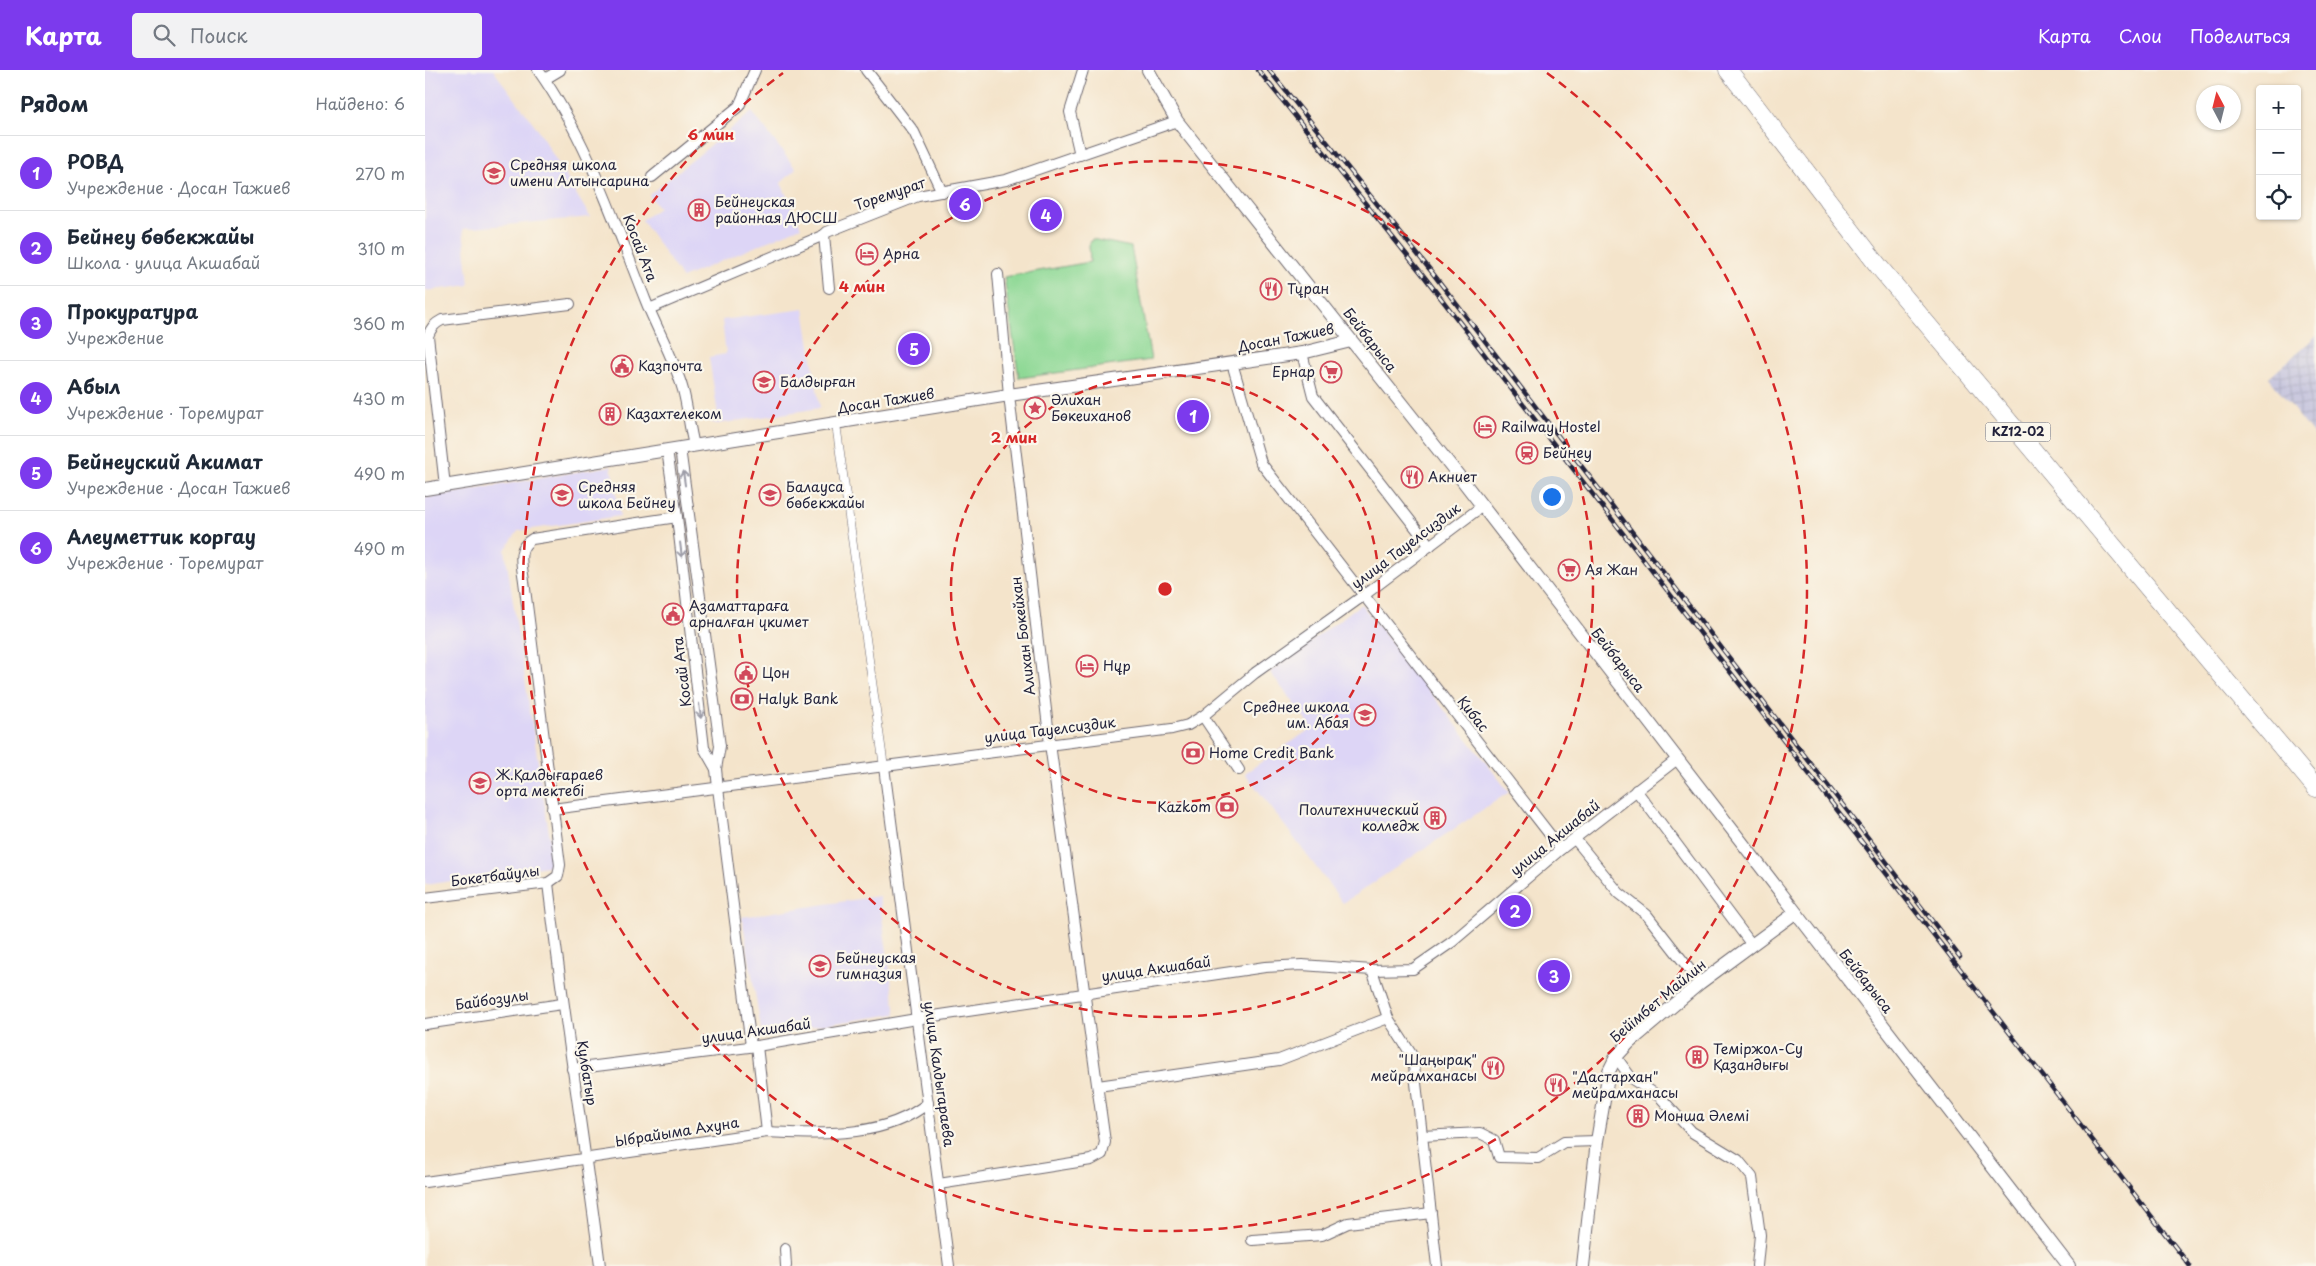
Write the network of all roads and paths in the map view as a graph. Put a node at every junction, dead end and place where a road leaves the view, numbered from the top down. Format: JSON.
{"nodes":[{"id":1,"x":538,"y":70,"type":"edge"},
{"id":2,"x":560,"y":70,"type":"edge"},
{"id":3,"x":755,"y":70,"type":"edge"},
{"id":4,"x":866,"y":70,"type":"edge"},
{"id":5,"x":1083,"y":70,"type":"edge"},
{"id":6,"x":1148,"y":70,"type":"edge"},
{"id":7,"x":1728,"y":70,"type":"edge"},
{"id":8,"x":545,"y":79,"type":"junction"},
{"id":9,"x":1177,"y":121,"type":"junction"},
{"id":10,"x":1080,"y":154,"type":"junction"},
{"id":11,"x":652,"y":177,"type":"dead end"},
{"id":12,"x":941,"y":192,"type":"junction"},
{"id":13,"x":824,"y":235,"type":"junction"},
{"id":14,"x":998,"y":274,"type":"dead end"},
{"id":15,"x":829,"y":288,"type":"dead end"},
{"id":16,"x":570,"y":304,"type":"dead end"},
{"id":17,"x":649,"y":309,"type":"junction"},
{"id":18,"x":1351,"y":341,"type":"junction"},
{"id":19,"x":1302,"y":354,"type":"junction"},
{"id":20,"x":1233,"y":363,"type":"junction"},
{"id":21,"x":1009,"y":395,"type":"junction"},
{"id":22,"x":836,"y":424,"type":"junction"},
{"id":23,"x":694,"y":446,"type":"junction"},
{"id":24,"x":680,"y":448,"type":"junction"},
{"id":25,"x":667,"y":450,"type":"junction"},
{"id":26,"x":445,"y":486,"type":"junction"},
{"id":27,"x":425,"y":489,"type":"edge"},
{"id":28,"x":1481,"y":507,"type":"junction"},
{"id":29,"x":677,"y":517,"type":"junction"},
{"id":30,"x":1430,"y":546,"type":"junction"},
{"id":31,"x":1363,"y":596,"type":"junction"},
{"id":32,"x":706,"y":643,"type":"junction"},
{"id":33,"x":692,"y":644,"type":"junction"},
{"id":34,"x":1203,"y":716,"type":"junction"},
{"id":35,"x":1050,"y":744,"type":"junction"},
{"id":36,"x":1676,"y":760,"type":"junction"},
{"id":37,"x":884,"y":767,"type":"junction"},
{"id":38,"x":716,"y":769,"type":"junction"},
{"id":39,"x":1239,"y":770,"type":"dead end"},
{"id":40,"x":717,"y":788,"type":"junction"},
{"id":41,"x":2316,"y":788,"type":"edge"},
{"id":42,"x":1636,"y":790,"type":"junction"},
{"id":43,"x":552,"y":809,"type":"junction"},
{"id":44,"x":1575,"y":839,"type":"junction"},
{"id":45,"x":1561,"y":850,"type":"junction"},
{"id":46,"x":548,"y":883,"type":"junction"},
{"id":47,"x":425,"y":898,"type":"edge"},
{"id":48,"x":1795,"y":913,"type":"junction"},
{"id":49,"x":1752,"y":945,"type":"junction"},
{"id":50,"x":1371,"y":970,"type":"junction"},
{"id":51,"x":1700,"y":983,"type":"junction"},
{"id":52,"x":1085,"y":993,"type":"junction"},
{"id":53,"x":562,"y":1004,"type":"junction"},
{"id":54,"x":1388,"y":1018,"type":"junction"},
{"id":55,"x":917,"y":1019,"type":"junction"},
{"id":56,"x":425,"y":1024,"type":"edge"},
{"id":57,"x":754,"y":1046,"type":"junction"},
{"id":58,"x":1616,"y":1057,"type":"junction"},
{"id":59,"x":572,"y":1069,"type":"junction"},
{"id":60,"x":1098,"y":1086,"type":"junction"},
{"id":61,"x":929,"y":1103,"type":"junction"},
{"id":62,"x":767,"y":1132,"type":"junction"},
{"id":63,"x":1422,"y":1136,"type":"junction"},
{"id":64,"x":1597,"y":1140,"type":"junction"},
{"id":65,"x":586,"y":1160,"type":"junction"},
{"id":66,"x":425,"y":1182,"type":"edge"},
{"id":67,"x":939,"y":1184,"type":"junction"},
{"id":68,"x":1431,"y":1213,"type":"junction"},
{"id":69,"x":1252,"y":1240,"type":"dead end"},
{"id":70,"x":785,"y":1249,"type":"dead end"},
{"id":71,"x":600,"y":1266,"type":"edge"},
{"id":72,"x":786,"y":1266,"type":"edge"},
{"id":73,"x":949,"y":1266,"type":"edge"},
{"id":74,"x":1437,"y":1266,"type":"edge"},
{"id":75,"x":1583,"y":1266,"type":"edge"},
{"id":76,"x":1757,"y":1266,"type":"edge"},
{"id":77,"x":2069,"y":1266,"type":"edge"}],
"edges":[{"from":1,"to":8,"type":"street","name":"Косай Ата"},
{"from":2,"to":8,"type":"street"},
{"from":3,"to":11,"type":"street"},
{"from":4,"to":12,"type":"street"},
{"from":5,"to":10,"type":"street"},
{"from":6,"to":9,"type":"street","name":"Бейбарыса"},
{"from":7,"to":41,"type":"highway","number":"KZ12-02"},
{"from":8,"to":17,"type":"street","name":"Косай Ата"},
{"from":9,"to":10,"type":"street","name":"Торемурат"},
{"from":9,"to":18,"type":"street","name":"Бейбарыса"},
{"from":10,"to":12,"type":"street","name":"Торемурат"},
{"from":12,"to":13,"type":"street","name":"Торемурат"},
{"from":13,"to":15,"type":"street"},
{"from":13,"to":17,"type":"street","name":"Торемурат"},
{"from":14,"to":21,"type":"street","name":"Алихан Бокейхан"},
{"from":16,"to":26,"type":"street"},
{"from":17,"to":23,"type":"street","name":"Косай Ата"},
{"from":18,"to":19,"type":"street","name":"Досан Тажиев"},
{"from":18,"to":28,"type":"street","name":"Бейбарыса"},
{"from":19,"to":20,"type":"street","name":"Досан Тажиев"},
{"from":19,"to":30,"type":"street"},
{"from":20,"to":21,"type":"street","name":"Досан Тажиев"},
{"from":20,"to":31,"type":"street","name":"Қибас"},
{"from":21,"to":22,"type":"street","name":"Досан Тажиев"},
{"from":21,"to":35,"type":"street","name":"Алихан Бокейхан"},
{"from":22,"to":23,"type":"street","name":"Досан Тажиев"},
{"from":22,"to":37,"type":"street"},
{"from":23,"to":24,"type":"street","name":"Досан Тажиев"},
{"from":24,"to":25,"type":"street","name":"Досан Тажиев"},
{"from":32,"to":24,"type":"street","name":"Косай Ата","one_way":true},
{"from":25,"to":26,"type":"street","name":"Досан Тажиев"},
{"from":25,"to":29,"type":"street","name":"Косай Ата"},
{"from":26,"to":27,"type":"street","name":"Досан Тажиев"},
{"from":28,"to":30,"type":"street","name":"улица Тауелсиздик"},
{"from":28,"to":36,"type":"street","name":"Бейбарыса"},
{"from":29,"to":33,"type":"street","name":"Косай Ата","one_way":true},
{"from":29,"to":43,"type":"street","name":"Бокетбайулы"},
{"from":30,"to":31,"type":"street","name":"улица Тауелсиздик"},
{"from":31,"to":34,"type":"street","name":"улица Тауелсиздик"},
{"from":31,"to":45,"type":"street","name":"Қибас"},
{"from":32,"to":33,"type":"street"},
{"from":32,"to":38,"type":"street","name":"Косай Ата"},
{"from":33,"to":38,"type":"street","name":"Косай Ата","one_way":true},
{"from":34,"to":35,"type":"street","name":"улица Тауелсиздик"},
{"from":34,"to":39,"type":"street"},
{"from":35,"to":37,"type":"street","name":"улица Тауелсиздик"},
{"from":35,"to":52,"type":"street","name":"Алихан Бокейхан"},
{"from":36,"to":42,"type":"street","name":"улица Акшабай"},
{"from":36,"to":48,"type":"street","name":"Бейбарыса"},
{"from":37,"to":40,"type":"street","name":"улица Тауелсиздик"},
{"from":37,"to":55,"type":"street","name":"улица Калдыгараева"},
{"from":38,"to":40,"type":"street","name":"Косай Ата"},
{"from":40,"to":43,"type":"street","name":"улица Тауелсиздик"},
{"from":40,"to":57,"type":"street","name":"Косай Ата"},
{"from":42,"to":44,"type":"street","name":"улица Акшабай"},
{"from":42,"to":49,"type":"street"},
{"from":43,"to":46,"type":"street","name":"Бокетбайулы"},
{"from":44,"to":45,"type":"street","name":"улица Акшабай"},
{"from":44,"to":51,"type":"street"},
{"from":45,"to":50,"type":"street","name":"улица Акшабай"},
{"from":46,"to":47,"type":"street","name":"Бокетбайулы"},
{"from":46,"to":53,"type":"street","name":"Кулбатыр"},
{"from":48,"to":49,"type":"street","name":"Бейімбет Майлин"},
{"from":48,"to":77,"type":"street","name":"Бейбарыса"},
{"from":49,"to":51,"type":"street","name":"Бейімбет Майлин"},
{"from":50,"to":52,"type":"street","name":"улица Акшабай"},
{"from":50,"to":54,"type":"street"},
{"from":51,"to":58,"type":"street","name":"Бейімбет Майлин"},
{"from":52,"to":55,"type":"street","name":"улица Акшабай"},
{"from":52,"to":60,"type":"street","name":"Алихан Бокейхан"},
{"from":53,"to":56,"type":"street","name":"Байбозулы"},
{"from":53,"to":59,"type":"street","name":"Кулбатыр"},
{"from":54,"to":60,"type":"street"},
{"from":54,"to":63,"type":"street"},
{"from":55,"to":57,"type":"street","name":"улица Акшабай"},
{"from":55,"to":61,"type":"street","name":"улица Калдыгараева"},
{"from":57,"to":59,"type":"street","name":"улица Акшабай"},
{"from":57,"to":62,"type":"street","name":"Косай Ата"},
{"from":58,"to":64,"type":"street","name":"Бейімбет Майлин"},
{"from":58,"to":76,"type":"street"},
{"from":59,"to":65,"type":"street","name":"Кулбатыр"},
{"from":60,"to":67,"type":"street","name":"Алихан Бокейхан"},
{"from":61,"to":62,"type":"street","name":"Ыбрайыма Ахуна"},
{"from":61,"to":67,"type":"street","name":"улица Калдыгараева"},
{"from":62,"to":65,"type":"street","name":"Ыбрайыма Ахуна"},
{"from":63,"to":64,"type":"street"},
{"from":63,"to":68,"type":"street"},
{"from":64,"to":75,"type":"street","name":"Бейімбет Майлин"},
{"from":65,"to":66,"type":"street","name":"Ыбрайыма Ахуна"},
{"from":65,"to":71,"type":"street","name":"Кулбатыр"},
{"from":67,"to":73,"type":"street","name":"улица Калдыгараева"},
{"from":68,"to":69,"type":"street"},
{"from":68,"to":74,"type":"street"},
{"from":70,"to":72,"type":"street"}]}
